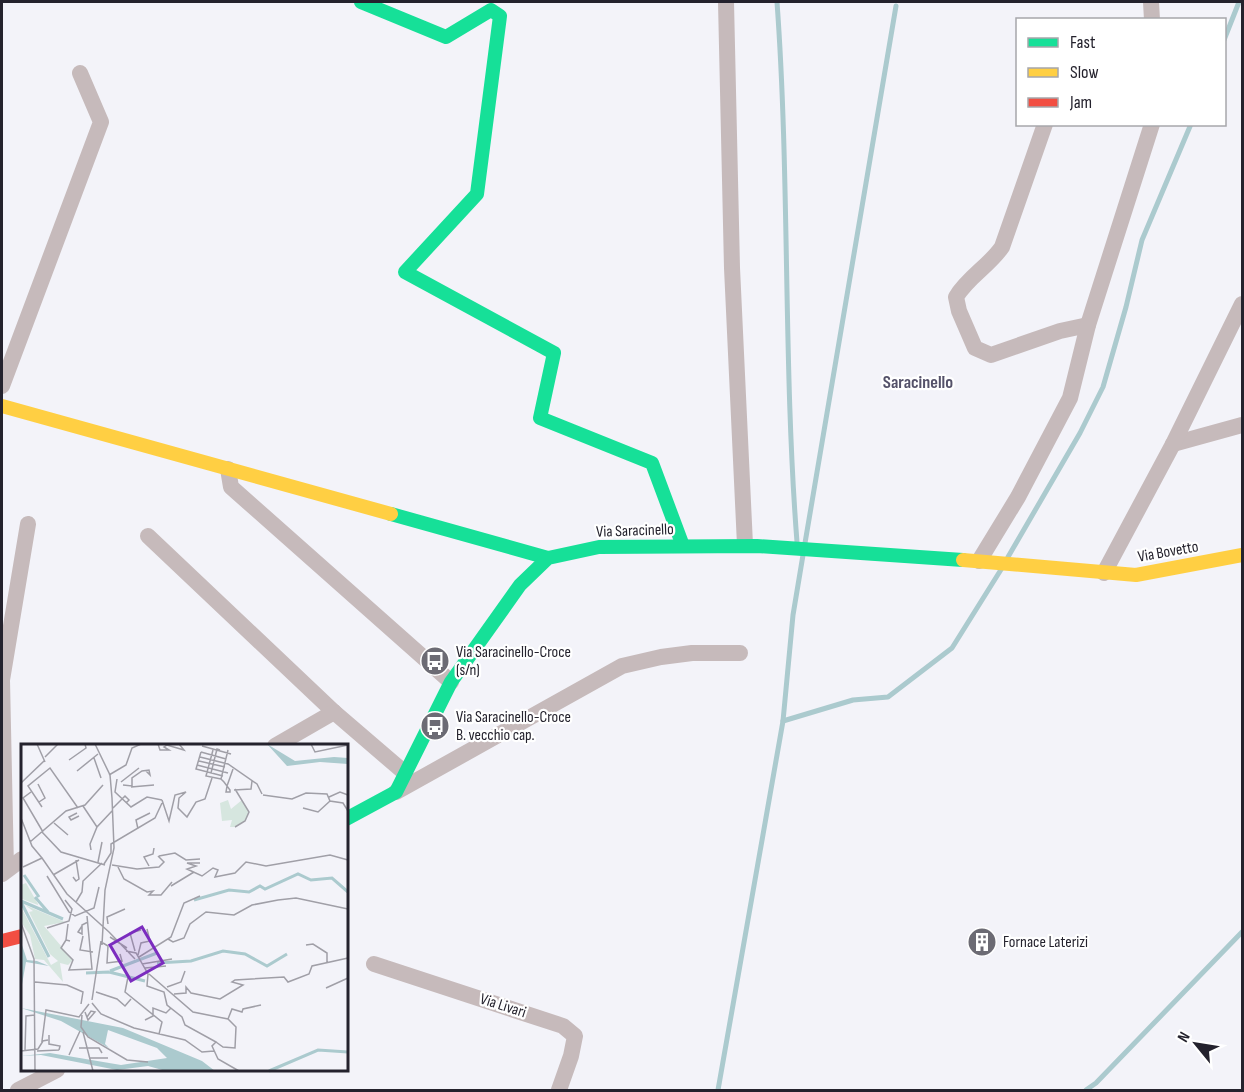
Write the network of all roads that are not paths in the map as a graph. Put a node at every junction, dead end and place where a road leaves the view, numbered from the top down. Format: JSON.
{"nodes":[{"id":1,"x":362,"y":2,"type":"edge"},
{"id":2,"x":726,"y":2,"type":"edge"},
{"id":3,"x":1151,"y":2,"type":"edge"},
{"id":4,"x":1152,"y":18,"type":"edge"},
{"id":5,"x":80,"y":73,"type":"dead end"},
{"id":6,"x":1044,"y":126,"type":"edge"},
{"id":7,"x":1151,"y":126,"type":"edge"},
{"id":8,"x":1242,"y":304,"type":"edge"},
{"id":9,"x":1088,"y":326,"type":"junction"},
{"id":10,"x":2,"y":386,"type":"edge"},
{"id":11,"x":2,"y":406,"type":"edge"},
{"id":12,"x":1242,"y":425,"type":"edge"},
{"id":13,"x":1173,"y":444,"type":"junction"},
{"id":14,"x":228,"y":469,"type":"junction"},
{"id":15,"x":28,"y":524,"type":"dead end"},
{"id":16,"x":148,"y":536,"type":"dead end"},
{"id":17,"x":751,"y":545,"type":"junction"},
{"id":18,"x":682,"y":546,"type":"junction"},
{"id":19,"x":1242,"y":555,"type":"edge"},
{"id":20,"x":548,"y":558,"type":"junction"},
{"id":21,"x":984,"y":561,"type":"junction"},
{"id":22,"x":1028,"y":565,"type":"joint"},
{"id":23,"x":1104,"y":573,"type":"junction"},
{"id":24,"x":740,"y":653,"type":"dead end"},
{"id":25,"x":451,"y":682,"type":"junction"},
{"id":26,"x":334,"y":712,"type":"junction"},
{"id":27,"x":278,"y":744,"type":"edge"},
{"id":28,"x":405,"y":773,"type":"junction"},
{"id":29,"x":396,"y":792,"type":"junction"},
{"id":30,"x":348,"y":818,"type":"edge"},
{"id":31,"x":21,"y":860,"type":"edge"},
{"id":32,"x":4,"y":872,"type":"edge"},
{"id":33,"x":21,"y":936,"type":"edge"},
{"id":34,"x":2,"y":941,"type":"edge"},
{"id":35,"x":374,"y":964,"type":"dead end"},
{"id":36,"x":55,"y":1071,"type":"edge"},
{"id":37,"x":18,"y":1090,"type":"edge"},
{"id":38,"x":559,"y":1090,"type":"edge"}],
"edges":[{"from":1,"to":18,"type":"street"},
{"from":2,"to":17,"type":"street"},
{"from":3,"to":4,"type":"street"},
{"from":5,"to":10,"type":"street"},
{"from":6,"to":9,"type":"street"},
{"from":7,"to":9,"type":"street"},
{"from":8,"to":13,"type":"street"},
{"from":9,"to":21,"type":"street"},
{"from":11,"to":14,"type":"street"},
{"from":12,"to":13,"type":"street"},
{"from":13,"to":23,"type":"street"},
{"from":14,"to":20,"type":"street"},
{"from":14,"to":25,"type":"street"},
{"from":15,"to":32,"type":"street"},
{"from":16,"to":26,"type":"street"},
{"from":17,"to":18,"type":"street","name":"Via Saracinello"},
{"from":17,"to":21,"type":"street","name":"Via Saracinello"},
{"from":18,"to":20,"type":"street","name":"Via Saracinello"},
{"from":19,"to":23,"type":"street","name":"Via Bovetto"},
{"from":20,"to":25,"type":"street"},
{"from":21,"to":22,"type":"street","name":"Via Saracinello"},
{"from":22,"to":23,"type":"street","name":"Via Bovetto"},
{"from":24,"to":29,"type":"street"},
{"from":25,"to":28,"type":"street"},
{"from":26,"to":27,"type":"street"},
{"from":26,"to":28,"type":"street"},
{"from":28,"to":29,"type":"street"},
{"from":29,"to":30,"type":"street"},
{"from":31,"to":32,"type":"street"},
{"from":33,"to":34,"type":"street"},
{"from":35,"to":38,"type":"street","name":"Via Livari"},
{"from":36,"to":37,"type":"street"}]}
